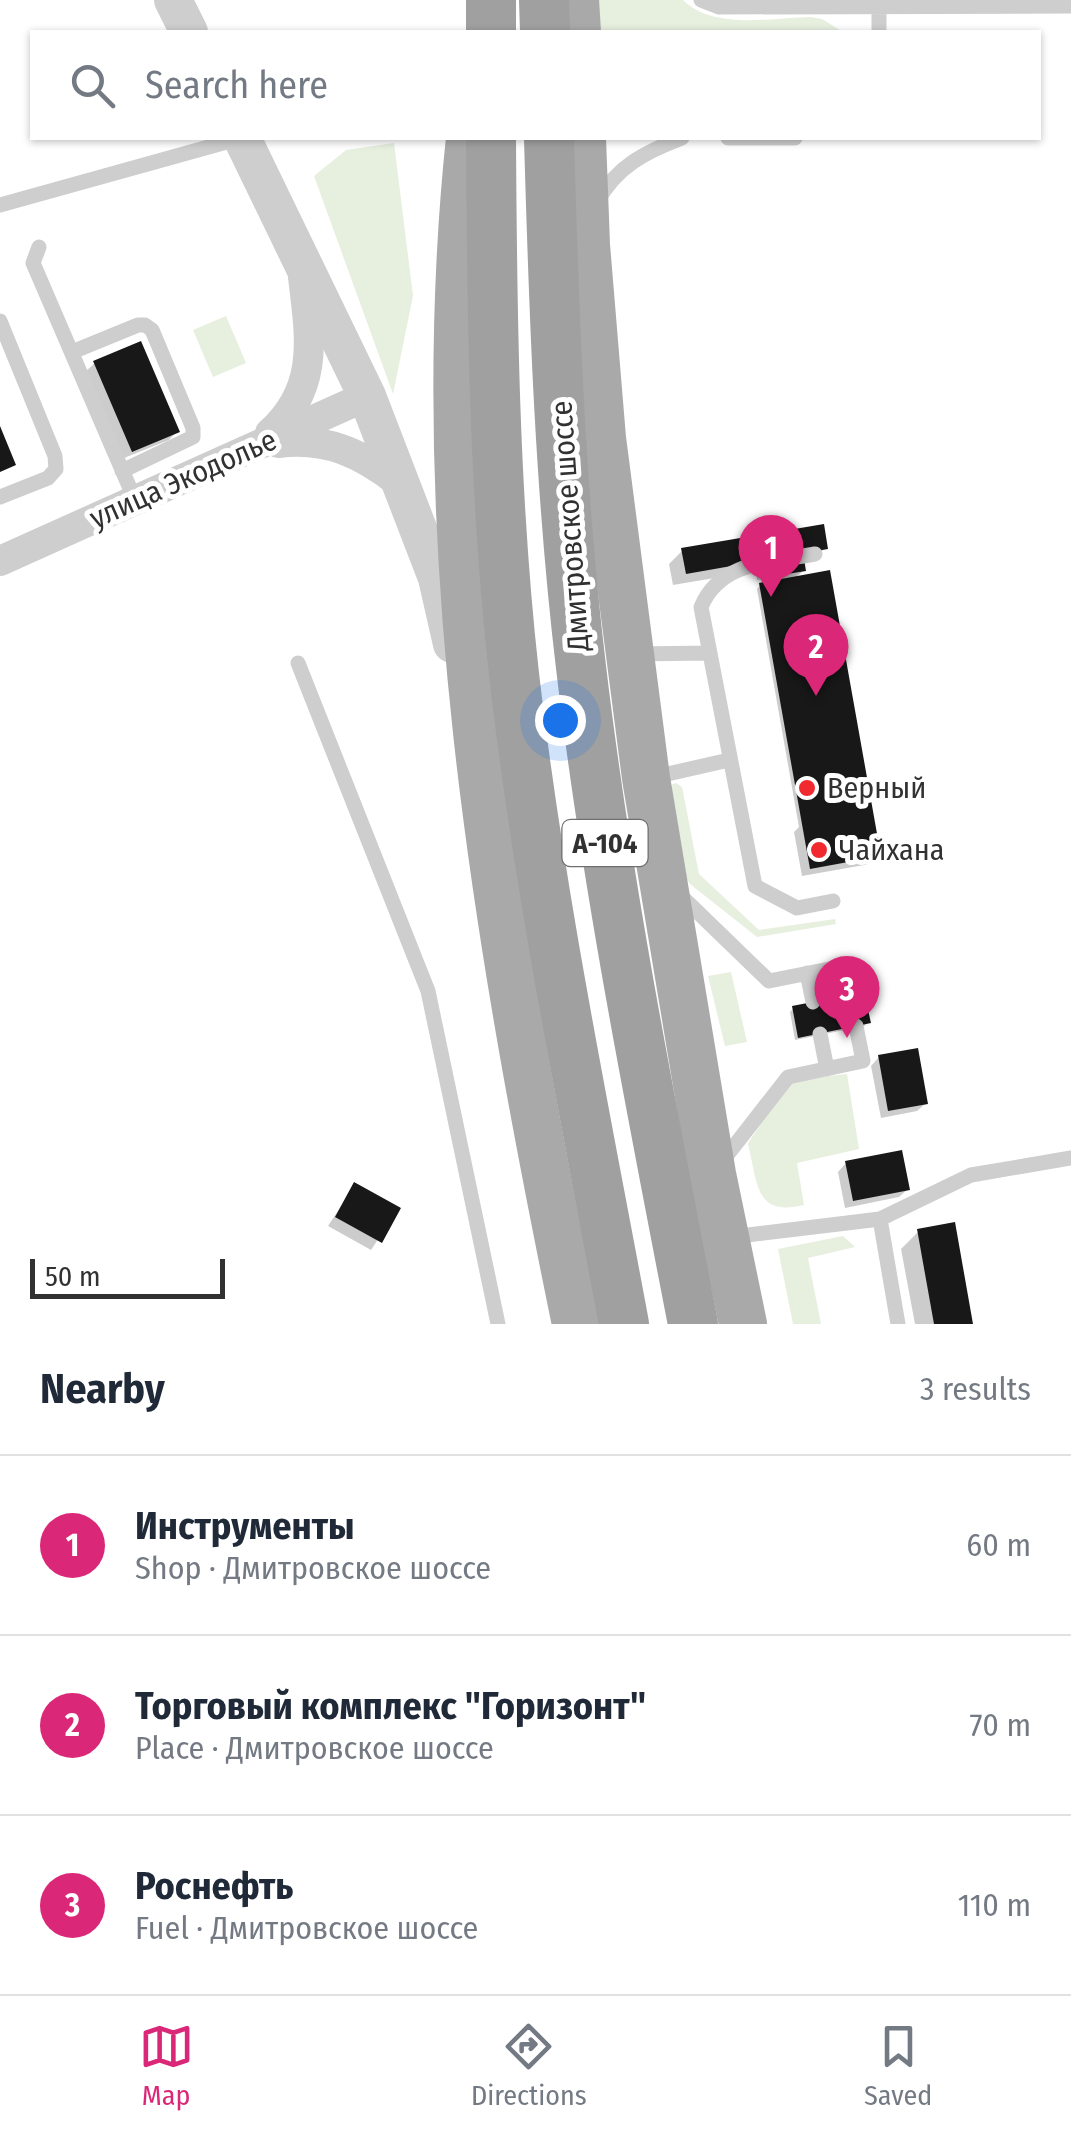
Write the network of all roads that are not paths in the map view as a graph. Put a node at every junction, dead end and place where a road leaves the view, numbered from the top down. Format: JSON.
{"nodes":[{"id":1,"x":173,"y":0,"type":"edge"},
{"id":2,"x":488,"y":0,"type":"edge"},
{"id":3,"x":544,"y":0,"type":"edge"},
{"id":4,"x":575,"y":0,"type":"edge"},
{"id":5,"x":701,"y":0,"type":"edge"},
{"id":6,"x":1021,"y":2,"type":"edge"},
{"id":7,"x":879,"y":4,"type":"edge"},
{"id":8,"x":1071,"y":6,"type":"edge"},
{"id":9,"x":189,"y":30,"type":"edge"},
{"id":10,"x":480,"y":30,"type":"edge"},
{"id":11,"x":491,"y":30,"type":"edge"},
{"id":12,"x":546,"y":30,"type":"edge"},
{"id":13,"x":577,"y":30,"type":"edge"},
{"id":14,"x":879,"y":30,"type":"edge"},
{"id":15,"x":235,"y":140,"type":"edge"},
{"id":16,"x":243,"y":140,"type":"edge"},
{"id":17,"x":470,"y":140,"type":"edge"},
{"id":18,"x":491,"y":140,"type":"edge"},
{"id":19,"x":549,"y":140,"type":"edge"},
{"id":20,"x":582,"y":140,"type":"edge"},
{"id":21,"x":677,"y":140,"type":"edge"},
{"id":22,"x":0,"y":206,"type":"edge"},
{"id":23,"x":586,"y":245,"type":"junction"},
{"id":24,"x":39,"y":247,"type":"dead end"},
{"id":25,"x":301,"y":259,"type":"junction"},
{"id":26,"x":0,"y":321,"type":"edge"},
{"id":27,"x":72,"y":352,"type":"junction"},
{"id":28,"x":367,"y":396,"type":"junction"},
{"id":29,"x":255,"y":446,"type":"junction"},
{"id":30,"x":122,"y":470,"type":"junction"},
{"id":31,"x":398,"y":482,"type":"junction"},
{"id":32,"x":0,"y":497,"type":"edge"},
{"id":33,"x":135,"y":500,"type":"junction"},
{"id":34,"x":815,"y":554,"type":"dead end"},
{"id":35,"x":0,"y":562,"type":"edge"},
{"id":36,"x":710,"y":653,"type":"junction"},
{"id":37,"x":631,"y":654,"type":"junction"},
{"id":38,"x":298,"y":663,"type":"dead end"},
{"id":39,"x":477,"y":754,"type":"junction"},
{"id":40,"x":729,"y":760,"type":"junction"},
{"id":41,"x":646,"y":778,"type":"junction"},
{"id":42,"x":660,"y":876,"type":"junction"},
{"id":43,"x":833,"y":901,"type":"dead end"},
{"id":44,"x":808,"y":973,"type":"junction"},
{"id":45,"x":850,"y":995,"type":"dead end"},
{"id":46,"x":813,"y":1002,"type":"dead end"},
{"id":47,"x":856,"y":1026,"type":"dead end"},
{"id":48,"x":820,"y":1034,"type":"dead end"},
{"id":49,"x":826,"y":1069,"type":"junction"},
{"id":50,"x":1071,"y":1158,"type":"edge"},
{"id":51,"x":712,"y":1174,"type":"junction"},
{"id":52,"x":880,"y":1218,"type":"junction"},
{"id":53,"x":727,"y":1237,"type":"junction"},
{"id":54,"x":574,"y":1315,"type":"edge"},
{"id":55,"x":498,"y":1324,"type":"edge"},
{"id":56,"x":624,"y":1324,"type":"edge"},
{"id":57,"x":693,"y":1324,"type":"edge"},
{"id":58,"x":743,"y":1324,"type":"edge"},
{"id":59,"x":898,"y":1324,"type":"edge"}],
"edges":[{"from":1,"to":9,"type":"street"},
{"from":2,"to":10,"type":"main road"},
{"from":2,"to":11,"type":"highway"},
{"from":3,"to":12,"type":"highway"},
{"from":4,"to":13,"type":"main road"},
{"from":5,"to":7,"type":"lane"},
{"from":6,"to":7,"type":"lane"},
{"from":6,"to":8,"type":"lane"},
{"from":7,"to":14,"type":"lane"},
{"from":15,"to":22,"type":"lane"},
{"from":16,"to":25,"type":"street"},
{"from":17,"to":39,"type":"main road"},
{"from":18,"to":56,"type":"highway","number":"А-104"},
{"from":19,"to":57,"type":"highway","name":"Дмитровское шоссе","number":"А-104"},
{"from":20,"to":23,"type":"main road"},
{"from":21,"to":23,"type":"lane"},
{"from":23,"to":37,"type":"main road"},
{"from":24,"to":27,"type":"lane"},
{"from":25,"to":28,"type":"street"},
{"from":25,"to":29,"type":"street"},
{"from":26,"to":32,"type":"lane"},
{"from":27,"to":30,"type":"lane"},
{"from":27,"to":30,"type":"lane"},
{"from":28,"to":29,"type":"street","name":"улица Экодолье"},
{"from":28,"to":31,"type":"street"},
{"from":29,"to":31,"type":"street"},
{"from":29,"to":33,"type":"street","name":"улица Экодолье"},
{"from":30,"to":33,"type":"lane"},
{"from":31,"to":39,"type":"street"},
{"from":33,"to":35,"type":"street","name":"улица Экодолье"},
{"from":34,"to":36,"type":"lane"},
{"from":36,"to":37,"type":"lane"},
{"from":36,"to":40,"type":"lane"},
{"from":37,"to":41,"type":"main road"},
{"from":38,"to":55,"type":"lane"},
{"from":39,"to":54,"type":"main road"},
{"from":40,"to":41,"type":"lane"},
{"from":40,"to":43,"type":"lane"},
{"from":41,"to":42,"type":"main road"},
{"from":42,"to":44,"type":"lane"},
{"from":42,"to":51,"type":"main road"},
{"from":44,"to":45,"type":"lane"},
{"from":44,"to":46,"type":"lane"},
{"from":47,"to":49,"type":"lane"},
{"from":48,"to":49,"type":"lane"},
{"from":49,"to":51,"type":"lane"},
{"from":50,"to":52,"type":"lane"},
{"from":51,"to":53,"type":"main road"},
{"from":52,"to":53,"type":"lane"},
{"from":52,"to":59,"type":"lane"},
{"from":53,"to":58,"type":"main road"}]}
